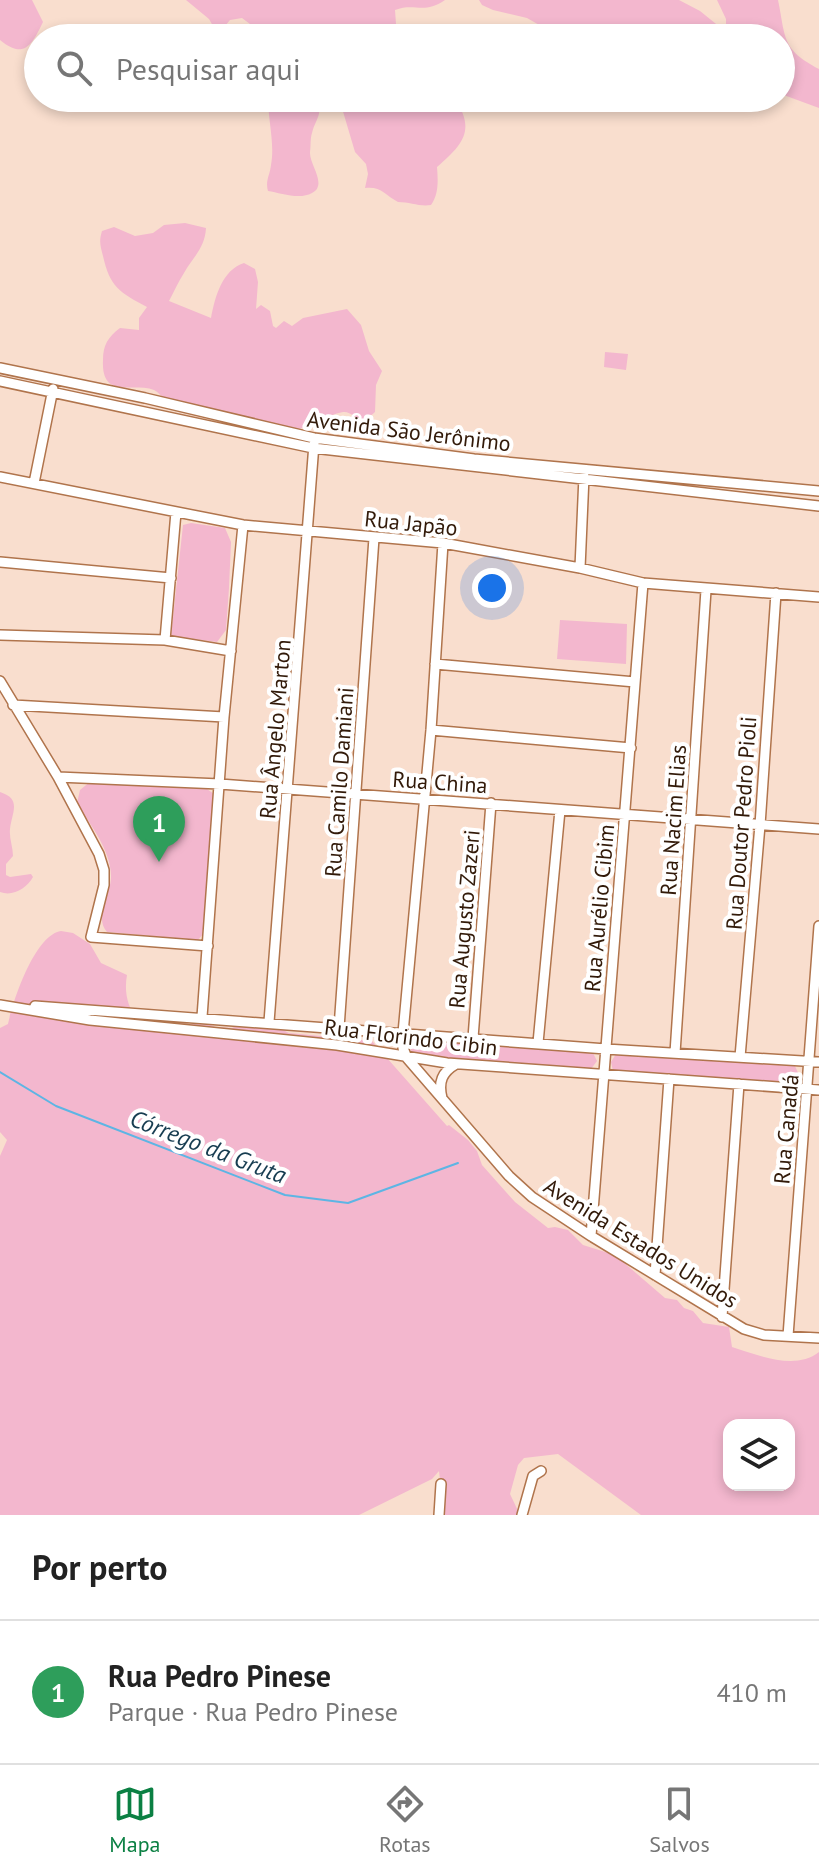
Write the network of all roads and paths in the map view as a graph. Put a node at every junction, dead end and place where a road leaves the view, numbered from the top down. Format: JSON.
{"nodes":[{"id":1,"x":0,"y":368,"type":"edge"},
{"id":2,"x":0,"y":381,"type":"edge"},
{"id":3,"x":54,"y":381,"type":"junction"},
{"id":4,"x":52,"y":393,"type":"junction"},
{"id":5,"x":162,"y":402,"type":"junction"},
{"id":6,"x":160,"y":415,"type":"junction"},
{"id":7,"x":314,"y":443,"type":"junction"},
{"id":8,"x":585,"y":469,"type":"junction"},
{"id":9,"x":0,"y":477,"type":"edge"},
{"id":10,"x":583,"y":481,"type":"junction"},
{"id":11,"x":34,"y":483,"type":"junction"},
{"id":12,"x":819,"y":491,"type":"edge"},
{"id":13,"x":819,"y":506,"type":"edge"},
{"id":14,"x":176,"y":512,"type":"junction"},
{"id":15,"x":243,"y":525,"type":"junction"},
{"id":16,"x":308,"y":531,"type":"junction"},
{"id":17,"x":374,"y":538,"type":"junction"},
{"id":18,"x":443,"y":543,"type":"junction"},
{"id":19,"x":0,"y":562,"type":"edge"},
{"id":20,"x":580,"y":568,"type":"junction"},
{"id":21,"x":171,"y":578,"type":"junction"},
{"id":22,"x":643,"y":583,"type":"junction"},
{"id":23,"x":706,"y":590,"type":"junction"},
{"id":24,"x":776,"y":593,"type":"junction"},
{"id":25,"x":819,"y":597,"type":"edge"},
{"id":26,"x":0,"y":635,"type":"edge"},
{"id":27,"x":165,"y":640,"type":"junction"},
{"id":28,"x":231,"y":651,"type":"junction"},
{"id":29,"x":435,"y":664,"type":"junction"},
{"id":30,"x":0,"y":681,"type":"edge"},
{"id":31,"x":635,"y":682,"type":"junction"},
{"id":32,"x":13,"y":705,"type":"junction"},
{"id":33,"x":224,"y":717,"type":"junction"},
{"id":34,"x":431,"y":730,"type":"junction"},
{"id":35,"x":631,"y":748,"type":"junction"},
{"id":36,"x":58,"y":777,"type":"junction"},
{"id":37,"x":220,"y":784,"type":"junction"},
{"id":38,"x":288,"y":789,"type":"junction"},
{"id":39,"x":357,"y":794,"type":"junction"},
{"id":40,"x":425,"y":799,"type":"junction"},
{"id":41,"x":491,"y":803,"type":"junction"},
{"id":42,"x":560,"y":810,"type":"junction"},
{"id":43,"x":625,"y":814,"type":"junction"},
{"id":44,"x":691,"y":819,"type":"junction"},
{"id":45,"x":760,"y":825,"type":"junction"},
{"id":46,"x":819,"y":829,"type":"edge"},
{"id":47,"x":819,"y":926,"type":"edge"},
{"id":48,"x":208,"y":946,"type":"junction"},
{"id":49,"x":0,"y":1004,"type":"edge"},
{"id":50,"x":202,"y":1017,"type":"junction"},
{"id":51,"x":269,"y":1022,"type":"junction"},
{"id":52,"x":339,"y":1028,"type":"junction"},
{"id":53,"x":403,"y":1033,"type":"junction"},
{"id":54,"x":473,"y":1038,"type":"junction"},
{"id":55,"x":538,"y":1043,"type":"junction"},
{"id":56,"x":606,"y":1049,"type":"junction"},
{"id":57,"x":675,"y":1053,"type":"junction"},
{"id":58,"x":740,"y":1057,"type":"junction"},
{"id":59,"x":407,"y":1058,"type":"junction"},
{"id":60,"x":814,"y":1062,"type":"edge"},
{"id":61,"x":456,"y":1064,"type":"junction"},
{"id":62,"x":604,"y":1074,"type":"junction"},
{"id":63,"x":669,"y":1079,"type":"junction"},
{"id":64,"x":739,"y":1084,"type":"junction"},
{"id":65,"x":806,"y":1089,"type":"junction"},
{"id":66,"x":819,"y":1090,"type":"edge"},
{"id":67,"x":442,"y":1098,"type":"junction"},
{"id":68,"x":591,"y":1236,"type":"junction"},
{"id":69,"x":655,"y":1275,"type":"junction"},
{"id":70,"x":722,"y":1317,"type":"junction"},
{"id":71,"x":788,"y":1336,"type":"junction"},
{"id":72,"x":819,"y":1338,"type":"edge"},
{"id":73,"x":541,"y":1471,"type":"dead end"},
{"id":74,"x":441,"y":1484,"type":"dead end"},
{"id":75,"x":439,"y":1515,"type":"edge"},
{"id":76,"x":522,"y":1515,"type":"edge"}],
"edges":[{"from":1,"to":3,"type":"street","name":"Avenida São Jerônimo"},
{"from":2,"to":4,"type":"street","name":"Avenida São Jerônimo"},
{"from":3,"to":4,"type":"street"},
{"from":3,"to":5,"type":"street","name":"Avenida São Jerônimo"},
{"from":4,"to":6,"type":"street","name":"Avenida São Jerônimo"},
{"from":4,"to":11,"type":"street"},
{"from":5,"to":6,"type":"street"},
{"from":5,"to":7,"type":"street","name":"Avenida São Jerônimo"},
{"from":6,"to":7,"type":"street","name":"Avenida São Jerônimo"},
{"from":7,"to":8,"type":"street","name":"Avenida São Jerônimo"},
{"from":7,"to":10,"type":"street","name":"Avenida São Jerônimo"},
{"from":7,"to":16,"type":"street","name":"Rua Ângelo Marton"},
{"from":8,"to":10,"type":"street"},
{"from":8,"to":12,"type":"street","name":"Avenida São Jerônimo"},
{"from":9,"to":11,"type":"street","name":"Rua Japão"},
{"from":10,"to":13,"type":"street","name":"Avenida São Jerônimo"},
{"from":10,"to":20,"type":"street"},
{"from":11,"to":14,"type":"street","name":"Rua Japão"},
{"from":14,"to":15,"type":"street","name":"Rua Japão"},
{"from":14,"to":21,"type":"street"},
{"from":15,"to":16,"type":"street","name":"Rua Japão"},
{"from":15,"to":28,"type":"street"},
{"from":16,"to":17,"type":"street","name":"Rua Japão"},
{"from":16,"to":38,"type":"street","name":"Rua Ângelo Marton"},
{"from":17,"to":18,"type":"street","name":"Rua Japão"},
{"from":17,"to":39,"type":"street","name":"Rua Camilo Damiani"},
{"from":18,"to":20,"type":"street","name":"Rua Japão"},
{"from":18,"to":29,"type":"street"},
{"from":19,"to":21,"type":"street"},
{"from":20,"to":22,"type":"street","name":"Rua Japão"},
{"from":21,"to":27,"type":"street"},
{"from":22,"to":23,"type":"street","name":"Rua Japão"},
{"from":22,"to":31,"type":"street","name":"Rua Aurélio Cibim"},
{"from":23,"to":24,"type":"street","name":"Rua Japão"},
{"from":23,"to":44,"type":"street","name":"Rua Nacim Elias"},
{"from":24,"to":25,"type":"street","name":"Rua Japão"},
{"from":24,"to":45,"type":"street","name":"Rua Doutor Pedro Pioli"},
{"from":26,"to":27,"type":"street"},
{"from":27,"to":28,"type":"street"},
{"from":28,"to":33,"type":"street"},
{"from":29,"to":31,"type":"street"},
{"from":29,"to":34,"type":"street"},
{"from":30,"to":32,"type":"street"},
{"from":31,"to":35,"type":"street","name":"Rua Aurélio Cibim"},
{"from":32,"to":33,"type":"street"},
{"from":32,"to":36,"type":"street"},
{"from":33,"to":37,"type":"street"},
{"from":34,"to":35,"type":"street"},
{"from":34,"to":40,"type":"street"},
{"from":35,"to":43,"type":"street","name":"Rua Aurélio Cibim"},
{"from":36,"to":37,"type":"street","name":"Rua China"},
{"from":36,"to":48,"type":"street"},
{"from":37,"to":38,"type":"street","name":"Rua China"},
{"from":37,"to":48,"type":"street"},
{"from":38,"to":39,"type":"street","name":"Rua China"},
{"from":38,"to":51,"type":"street","name":"Rua Ângelo Marton"},
{"from":39,"to":40,"type":"street","name":"Rua China"},
{"from":39,"to":52,"type":"street","name":"Rua Camilo Damiani"},
{"from":40,"to":41,"type":"street","name":"Rua China"},
{"from":40,"to":53,"type":"street"},
{"from":41,"to":42,"type":"street","name":"Rua China"},
{"from":41,"to":54,"type":"street","name":"Rua Augusto Zazeri"},
{"from":42,"to":43,"type":"street","name":"Rua China"},
{"from":42,"to":55,"type":"street"},
{"from":43,"to":44,"type":"street","name":"Rua China"},
{"from":43,"to":56,"type":"street","name":"Rua Aurélio Cibim"},
{"from":44,"to":45,"type":"street","name":"Rua China"},
{"from":44,"to":57,"type":"street","name":"Rua Nacim Elias"},
{"from":45,"to":46,"type":"street","name":"Rua China"},
{"from":45,"to":58,"type":"street","name":"Rua Doutor Pedro Pioli"},
{"from":47,"to":60,"type":"street","name":"Rua Canadá"},
{"from":48,"to":50,"type":"street"},
{"from":49,"to":50,"type":"street","name":"Rua Florindo Cibin"},
{"from":49,"to":59,"type":"street","name":"Rua Florindo Cibin"},
{"from":50,"to":51,"type":"street","name":"Rua Florindo Cibin"},
{"from":51,"to":52,"type":"street","name":"Rua Florindo Cibin"},
{"from":52,"to":53,"type":"street","name":"Rua Florindo Cibin"},
{"from":53,"to":54,"type":"street","name":"Rua Florindo Cibin"},
{"from":53,"to":59,"type":"street"},
{"from":54,"to":55,"type":"street","name":"Rua Florindo Cibin"},
{"from":55,"to":56,"type":"street","name":"Rua Florindo Cibin"},
{"from":56,"to":57,"type":"street","name":"Rua Florindo Cibin"},
{"from":56,"to":62,"type":"street","name":"Rua Aurélio Cibim"},
{"from":57,"to":58,"type":"street","name":"Rua Florindo Cibin"},
{"from":58,"to":60,"type":"street","name":"Rua Florindo Cibin"},
{"from":59,"to":61,"type":"street","name":"Rua Florindo Cibin"},
{"from":59,"to":67,"type":"street","name":"Avenida Estados Unidos"},
{"from":60,"to":65,"type":"street","name":"Rua Canadá"},
{"from":61,"to":62,"type":"street","name":"Rua Florindo Cibin"},
{"from":61,"to":67,"type":"street"},
{"from":62,"to":63,"type":"street","name":"Rua Florindo Cibin"},
{"from":62,"to":68,"type":"street","name":"Rua Aurélio Cibim"},
{"from":63,"to":64,"type":"street","name":"Rua Florindo Cibin"},
{"from":63,"to":69,"type":"street"},
{"from":64,"to":65,"type":"street","name":"Rua Florindo Cibin"},
{"from":64,"to":70,"type":"street"},
{"from":65,"to":66,"type":"street","name":"Rua Florindo Cibin"},
{"from":65,"to":71,"type":"street","name":"Rua Canadá"},
{"from":67,"to":68,"type":"street","name":"Avenida Estados Unidos"},
{"from":68,"to":69,"type":"street","name":"Avenida Estados Unidos"},
{"from":69,"to":70,"type":"street","name":"Avenida Estados Unidos"},
{"from":70,"to":71,"type":"street","name":"Avenida Estados Unidos"},
{"from":71,"to":72,"type":"street","name":"Avenida Estados Unidos"},
{"from":73,"to":76,"type":"street"},
{"from":74,"to":75,"type":"street"}]}
